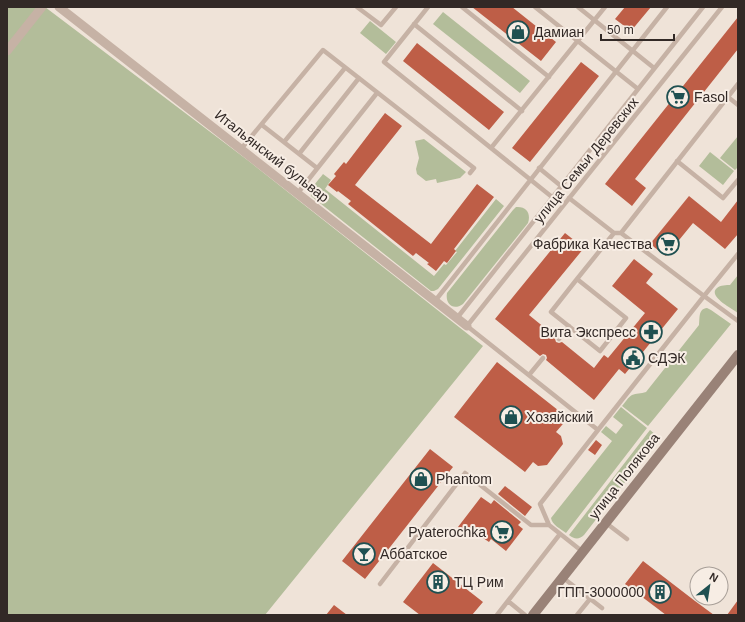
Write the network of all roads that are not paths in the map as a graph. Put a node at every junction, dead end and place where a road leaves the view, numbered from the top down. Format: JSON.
{"nodes":[{"id":1,"x":42,"y":7,"type":"edge"},
{"id":2,"x":59,"y":7,"type":"edge"},
{"id":3,"x":357,"y":7,"type":"edge"},
{"id":4,"x":396,"y":7,"type":"edge"},
{"id":5,"x":428,"y":7,"type":"edge"},
{"id":6,"x":462,"y":7,"type":"edge"},
{"id":7,"x":535,"y":7,"type":"edge"},
{"id":8,"x":578,"y":7,"type":"edge"},
{"id":9,"x":605,"y":7,"type":"edge"},
{"id":10,"x":666,"y":7,"type":"edge"},
{"id":11,"x":703,"y":7,"type":"edge"},
{"id":12,"x":722,"y":7,"type":"edge"},
{"id":13,"x":594,"y":20,"type":"junction"},
{"id":14,"x":414,"y":24,"type":"junction"},
{"id":15,"x":578,"y":41,"type":"junction"},
{"id":16,"x":632,"y":50,"type":"junction"},
{"id":17,"x":7,"y":51,"type":"edge"},
{"id":18,"x":345,"y":68,"type":"junction"},
{"id":19,"x":654,"y":68,"type":"junction"},
{"id":20,"x":616,"y":71,"type":"junction"},
{"id":21,"x":549,"y":77,"type":"junction"},
{"id":22,"x":359,"y":78,"type":"junction"},
{"id":23,"x":738,"y":84,"type":"edge"},
{"id":24,"x":638,"y":89,"type":"junction"},
{"id":25,"x":377,"y":93,"type":"junction"},
{"id":26,"x":728,"y":97,"type":"junction"},
{"id":27,"x":738,"y":105,"type":"edge"},
{"id":28,"x":522,"y":111,"type":"junction"},
{"id":29,"x":262,"y":125,"type":"junction"},
{"id":30,"x":284,"y":142,"type":"junction"},
{"id":31,"x":492,"y":148,"type":"junction"},
{"id":32,"x":241,"y":149,"type":"junction"},
{"id":33,"x":299,"y":154,"type":"junction"},
{"id":34,"x":677,"y":161,"type":"junction"},
{"id":35,"x":317,"y":168,"type":"junction"},
{"id":36,"x":539,"y":168,"type":"junction"},
{"id":37,"x":470,"y":173,"type":"dead end"},
{"id":38,"x":530,"y":180,"type":"junction"},
{"id":39,"x":738,"y":180,"type":"edge"},
{"id":40,"x":561,"y":186,"type":"junction"},
{"id":41,"x":297,"y":194,"type":"junction"},
{"id":42,"x":552,"y":197,"type":"junction"},
{"id":43,"x":569,"y":198,"type":"junction"},
{"id":44,"x":614,"y":233,"type":"junction"},
{"id":45,"x":621,"y":233,"type":"junction"},
{"id":46,"x":738,"y":254,"type":"edge"},
{"id":47,"x":578,"y":279,"type":"junction"},
{"id":48,"x":704,"y":296,"type":"junction"},
{"id":49,"x":435,"y":302,"type":"junction"},
{"id":50,"x":456,"y":318,"type":"junction"},
{"id":51,"x":738,"y":321,"type":"edge"},
{"id":52,"x":467,"y":326,"type":"junction"},
{"id":53,"x":569,"y":326,"type":"junction"},
{"id":54,"x":559,"y":339,"type":"dead end"},
{"id":55,"x":738,"y":355,"type":"edge"},
{"id":56,"x":543,"y":358,"type":"dead end"},
{"id":57,"x":529,"y":375,"type":"junction"},
{"id":58,"x":598,"y":430,"type":"junction"},
{"id":59,"x":606,"y":523,"type":"junction"},
{"id":60,"x":549,"y":525,"type":"junction"},
{"id":61,"x":560,"y":534,"type":"junction"},
{"id":62,"x":627,"y":540,"type":"dead end"},
{"id":63,"x":583,"y":552,"type":"junction"},
{"id":64,"x":562,"y":577,"type":"junction"},
{"id":65,"x":380,"y":584,"type":"dead end"},
{"id":66,"x":590,"y":599,"type":"junction"},
{"id":67,"x":508,"y":601,"type":"junction"},
{"id":68,"x":602,"y":608,"type":"dead end"},
{"id":69,"x":496,"y":615,"type":"edge"},
{"id":70,"x":525,"y":615,"type":"edge"},
{"id":71,"x":533,"y":615,"type":"edge"},
{"id":72,"x":577,"y":615,"type":"edge"}],
"edges":[{"from":1,"to":17,"type":"street"},
{"from":2,"to":32,"type":"street","name":"Итальянский бульвар"},
{"from":3,"to":4,"type":"lane"},
{"from":5,"to":14,"type":"lane"},
{"from":6,"to":21,"type":"lane"},
{"from":7,"to":15,"type":"lane"},
{"from":8,"to":13,"type":"lane"},
{"from":9,"to":13,"type":"lane"},
{"from":10,"to":16,"type":"lane"},
{"from":11,"to":19,"type":"lane"},
{"from":12,"to":43,"type":"lane","name":"улица Семьи Деревских"},
{"from":13,"to":15,"type":"lane"},
{"from":13,"to":16,"type":"lane"},
{"from":14,"to":28,"type":"lane"},
{"from":14,"to":31,"type":"lane"},
{"from":15,"to":20,"type":"lane"},
{"from":15,"to":21,"type":"lane"},
{"from":16,"to":19,"type":"lane"},
{"from":16,"to":20,"type":"lane"},
{"from":18,"to":22,"type":"lane"},
{"from":18,"to":29,"type":"lane"},
{"from":18,"to":30,"type":"lane"},
{"from":19,"to":24,"type":"lane"},
{"from":20,"to":24,"type":"lane"},
{"from":20,"to":36,"type":"lane"},
{"from":21,"to":28,"type":"lane"},
{"from":22,"to":25,"type":"lane"},
{"from":22,"to":33,"type":"lane"},
{"from":23,"to":26,"type":"lane"},
{"from":24,"to":40,"type":"lane"},
{"from":25,"to":35,"type":"lane"},
{"from":25,"to":37,"type":"lane"},
{"from":26,"to":27,"type":"lane"},
{"from":26,"to":34,"type":"lane"},
{"from":28,"to":31,"type":"lane"},
{"from":29,"to":30,"type":"lane"},
{"from":29,"to":32,"type":"lane"},
{"from":30,"to":33,"type":"lane"},
{"from":31,"to":38,"type":"lane"},
{"from":32,"to":41,"type":"street","name":"Итальянский бульвар"},
{"from":33,"to":35,"type":"lane"},
{"from":34,"to":39,"type":"lane"},
{"from":34,"to":45,"type":"lane"},
{"from":35,"to":41,"type":"lane"},
{"from":36,"to":38,"type":"lane"},
{"from":36,"to":40,"type":"lane"},
{"from":38,"to":42,"type":"lane"},
{"from":38,"to":49,"type":"lane"},
{"from":40,"to":42,"type":"lane"},
{"from":41,"to":49,"type":"street","name":"Итальянский бульвар"},
{"from":42,"to":50,"type":"lane"},
{"from":43,"to":44,"type":"lane"},
{"from":43,"to":52,"type":"lane","name":"улица Семьи Деревских"},
{"from":44,"to":45,"type":"lane"},
{"from":44,"to":47,"type":"lane"},
{"from":45,"to":48,"type":"lane"},
{"from":46,"to":48,"type":"lane"},
{"from":47,"to":53,"type":"lane"},
{"from":47,"to":53,"type":"lane"},
{"from":48,"to":51,"type":"lane"},
{"from":48,"to":58,"type":"lane"},
{"from":49,"to":50,"type":"street","name":"Итальянский бульвар"},
{"from":50,"to":52,"type":"street","name":"Итальянский бульвар"},
{"from":52,"to":57,"type":"lane"},
{"from":53,"to":54,"type":"lane"},
{"from":55,"to":59,"type":"main road","name":"улица Полякова"},
{"from":56,"to":57,"type":"lane"},
{"from":57,"to":58,"type":"lane"},
{"from":58,"to":60,"type":"lane"},
{"from":59,"to":62,"type":"lane"},
{"from":59,"to":63,"type":"main road","name":"улица Полякова"},
{"from":60,"to":61,"type":"lane"},
{"from":60,"to":65,"type":"lane"},
{"from":61,"to":63,"type":"lane"},
{"from":61,"to":67,"type":"lane"},
{"from":63,"to":64,"type":"main road","name":"улица Полякова"},
{"from":64,"to":66,"type":"lane"},
{"from":64,"to":71,"type":"main road","name":"улица Полякова"},
{"from":66,"to":68,"type":"lane"},
{"from":66,"to":72,"type":"lane"},
{"from":67,"to":69,"type":"lane"},
{"from":67,"to":70,"type":"lane"}]}
